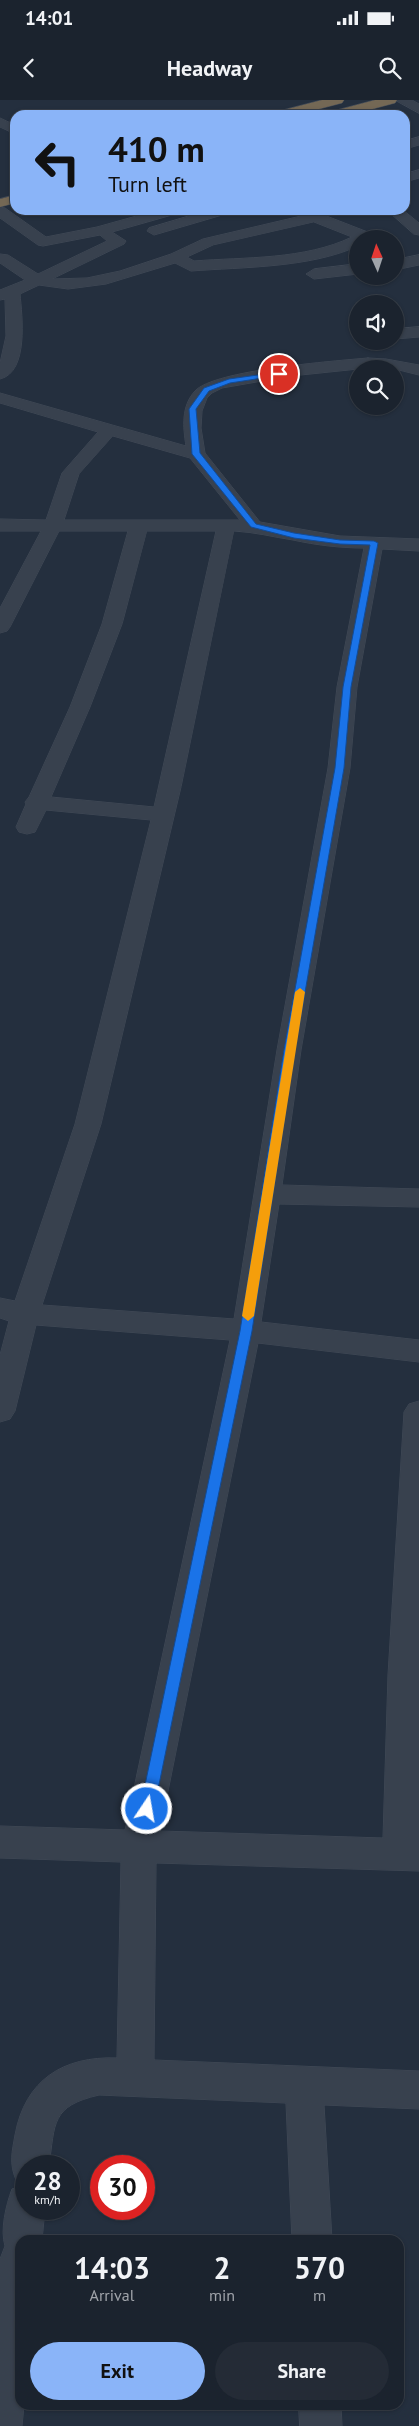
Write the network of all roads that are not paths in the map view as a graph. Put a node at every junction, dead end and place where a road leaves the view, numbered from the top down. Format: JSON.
{"nodes":[{"id":1,"x":337,"y":100,"type":"edge"},
{"id":2,"x":390,"y":100,"type":"edge"},
{"id":3,"x":402,"y":100,"type":"edge"},
{"id":4,"x":419,"y":109,"type":"edge"},
{"id":5,"x":300,"y":110,"type":"edge"},
{"id":6,"x":353,"y":110,"type":"edge"},
{"id":7,"x":0,"y":211,"type":"edge"},
{"id":8,"x":156,"y":215,"type":"edge"},
{"id":9,"x":209,"y":215,"type":"edge"},
{"id":10,"x":310,"y":215,"type":"edge"},
{"id":11,"x":400,"y":215,"type":"edge"},
{"id":12,"x":315,"y":217,"type":"junction"},
{"id":13,"x":184,"y":223,"type":"junction"},
{"id":14,"x":99,"y":231,"type":"junction"},
{"id":15,"x":349,"y":232,"type":"edge"},
{"id":16,"x":419,"y":232,"type":"edge"},
{"id":17,"x":119,"y":240,"type":"junction"},
{"id":18,"x":218,"y":240,"type":"junction"},
{"id":19,"x":43,"y":242,"type":"junction"},
{"id":20,"x":349,"y":245,"type":"edge"},
{"id":21,"x":176,"y":257,"type":"junction"},
{"id":22,"x":1,"y":259,"type":"edge"},
{"id":23,"x":419,"y":260,"type":"edge"},
{"id":24,"x":404,"y":263,"type":"edge"},
{"id":25,"x":349,"y":270,"type":"edge"},
{"id":26,"x":314,"y":274,"type":"dead end"},
{"id":27,"x":36,"y":279,"type":"junction"},
{"id":28,"x":6,"y":294,"type":"edge"},
{"id":29,"x":419,"y":332,"type":"edge"},
{"id":30,"x":404,"y":333,"type":"edge"},
{"id":31,"x":419,"y":370,"type":"edge"},
{"id":32,"x":0,"y":374,"type":"edge"},
{"id":33,"x":0,"y":398,"type":"edge"},
{"id":34,"x":110,"y":429,"type":"junction"},
{"id":35,"x":196,"y":454,"type":"junction"},
{"id":36,"x":0,"y":525,"type":"edge"},
{"id":37,"x":53,"y":525,"type":"junction"},
{"id":38,"x":139,"y":526,"type":"junction"},
{"id":39,"x":226,"y":526,"type":"junction"},
{"id":40,"x":254,"y":526,"type":"junction"},
{"id":41,"x":374,"y":543,"type":"junction"},
{"id":42,"x":419,"y":545,"type":"edge"},
{"id":43,"x":0,"y":627,"type":"edge"},
{"id":44,"x":36,"y":802,"type":"junction"},
{"id":45,"x":163,"y":815,"type":"junction"},
{"id":46,"x":27,"y":827,"type":"dead end"},
{"id":47,"x":267,"y":1194,"type":"junction"},
{"id":48,"x":419,"y":1198,"type":"edge"},
{"id":49,"x":13,"y":1311,"type":"edge"},
{"id":50,"x":246,"y":1331,"type":"junction"},
{"id":51,"x":419,"y":1352,"type":"edge"},
{"id":52,"x":0,"y":1411,"type":"edge"},
{"id":53,"x":419,"y":1412,"type":"edge"},
{"id":54,"x":0,"y":1842,"type":"edge"},
{"id":55,"x":139,"y":1847,"type":"junction"},
{"id":56,"x":409,"y":1855,"type":"edge"},
{"id":57,"x":135,"y":2078,"type":"junction"},
{"id":58,"x":304,"y":2085,"type":"junction"},
{"id":59,"x":419,"y":2090,"type":"edge"},
{"id":60,"x":31,"y":2155,"type":"edge"},
{"id":61,"x":24,"y":2220,"type":"edge"},
{"id":62,"x":23,"y":2235,"type":"edge"},
{"id":63,"x":312,"y":2235,"type":"edge"},
{"id":64,"x":15,"y":2302,"type":"edge"},
{"id":65,"x":320,"y":2410,"type":"edge"},
{"id":66,"x":1,"y":2426,"type":"edge"},
{"id":67,"x":321,"y":2426,"type":"edge"}],
"edges":[{"from":1,"to":5,"type":"highway"},
{"from":2,"to":6,"type":"highway"},
{"from":3,"to":4,"type":"street"},
{"from":7,"to":19,"type":"street"},
{"from":8,"to":14,"type":"street"},
{"from":9,"to":13,"type":"street"},
{"from":10,"to":12,"type":"street"},
{"from":11,"to":16,"type":"street"},
{"from":12,"to":15,"type":"street"},
{"from":12,"to":18,"type":"street"},
{"from":13,"to":17,"type":"street"},
{"from":13,"to":18,"type":"street"},
{"from":14,"to":17,"type":"street"},
{"from":14,"to":19,"type":"street"},
{"from":17,"to":27,"type":"street"},
{"from":18,"to":21,"type":"street"},
{"from":19,"to":22,"type":"street"},
{"from":20,"to":21,"type":"street"},
{"from":21,"to":27,"type":"street"},
{"from":22,"to":27,"type":"street"},
{"from":23,"to":24,"type":"street"},
{"from":25,"to":26,"type":"street"},
{"from":27,"to":28,"type":"street"},
{"from":28,"to":32,"type":"street"},
{"from":29,"to":30,"type":"street"},
{"from":31,"to":35,"type":"street"},
{"from":33,"to":34,"type":"street"},
{"from":34,"to":35,"type":"street"},
{"from":34,"to":37,"type":"street"},
{"from":35,"to":40,"type":"street"},
{"from":36,"to":37,"type":"street"},
{"from":37,"to":38,"type":"street"},
{"from":37,"to":43,"type":"street"},
{"from":38,"to":39,"type":"street"},
{"from":38,"to":44,"type":"street"},
{"from":39,"to":40,"type":"street"},
{"from":39,"to":45,"type":"street"},
{"from":40,"to":41,"type":"street"},
{"from":41,"to":42,"type":"street"},
{"from":41,"to":47,"type":"street"},
{"from":44,"to":45,"type":"street"},
{"from":44,"to":46,"type":"street"},
{"from":45,"to":49,"type":"street"},
{"from":47,"to":48,"type":"street"},
{"from":47,"to":50,"type":"street"},
{"from":49,"to":50,"type":"street"},
{"from":49,"to":52,"type":"street"},
{"from":50,"to":51,"type":"street"},
{"from":50,"to":55,"type":"street"},
{"from":53,"to":56,"type":"street"},
{"from":54,"to":55,"type":"street"},
{"from":55,"to":56,"type":"street"},
{"from":55,"to":57,"type":"street"},
{"from":57,"to":58,"type":"street"},
{"from":57,"to":60,"type":"street"},
{"from":58,"to":59,"type":"street"},
{"from":58,"to":63,"type":"street"},
{"from":61,"to":62,"type":"street"},
{"from":64,"to":66,"type":"street"},
{"from":65,"to":67,"type":"street"}]}
